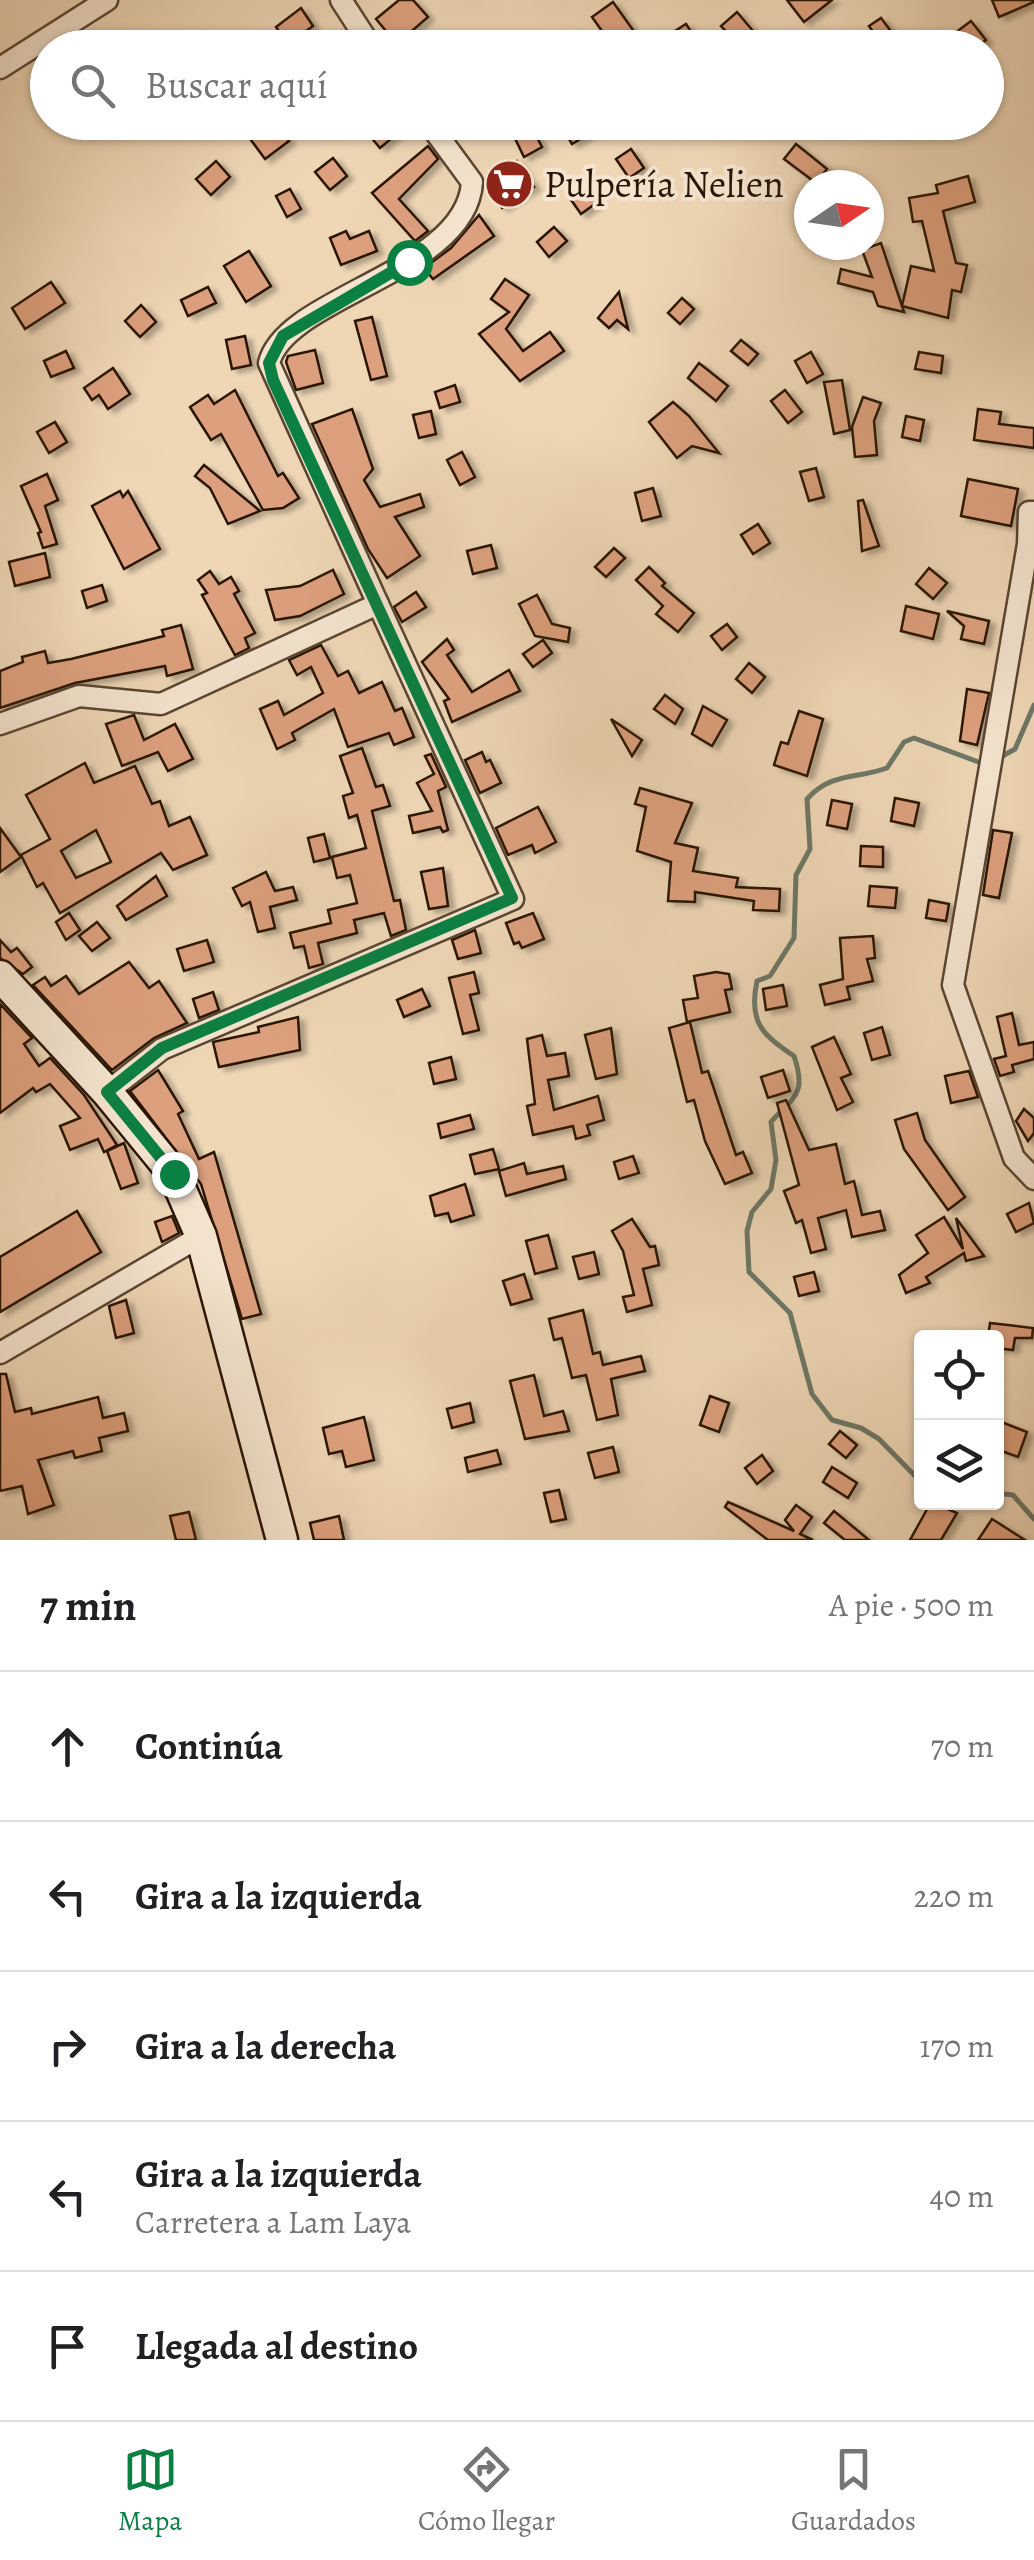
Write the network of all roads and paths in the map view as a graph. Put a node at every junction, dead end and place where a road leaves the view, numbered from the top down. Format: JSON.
{"nodes":[{"id":1,"x":107,"y":0,"type":"edge"},
{"id":2,"x":341,"y":0,"type":"edge"},
{"id":3,"x":60,"y":30,"type":"edge"},
{"id":4,"x":360,"y":30,"type":"edge"},
{"id":5,"x":30,"y":49,"type":"edge"},
{"id":6,"x":0,"y":68,"type":"edge"},
{"id":7,"x":441,"y":140,"type":"edge"},
{"id":8,"x":1034,"y":512,"type":"edge"},
{"id":9,"x":378,"y":604,"type":"junction"},
{"id":10,"x":0,"y":724,"type":"edge"},
{"id":11,"x":0,"y":976,"type":"edge"},
{"id":12,"x":107,"y":1092,"type":"junction"},
{"id":13,"x":1034,"y":1178,"type":"edge"},
{"id":14,"x":201,"y":1236,"type":"junction"},
{"id":15,"x":0,"y":1352,"type":"edge"},
{"id":16,"x":282,"y":1540,"type":"edge"}],
"edges":[{"from":1,"to":3,"type":"street"},
{"from":2,"to":4,"type":"street"},
{"from":5,"to":6,"type":"street"},
{"from":7,"to":9,"type":"street"},
{"from":8,"to":13,"type":"street"},
{"from":9,"to":10,"type":"street"},
{"from":9,"to":12,"type":"street"},
{"from":11,"to":12,"type":"main road"},
{"from":12,"to":14,"type":"main road"},
{"from":14,"to":15,"type":"street"},
{"from":14,"to":16,"type":"main road"}]}
